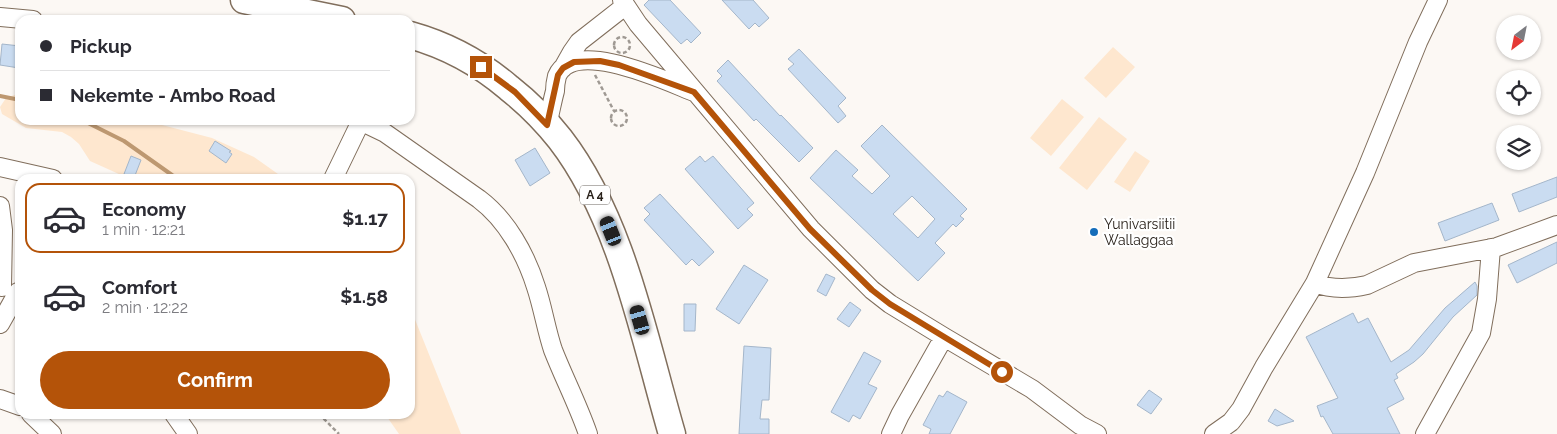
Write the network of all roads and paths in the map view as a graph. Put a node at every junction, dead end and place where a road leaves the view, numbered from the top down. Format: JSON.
{"nodes":[{"id":1,"x":1438,"y":0,"type":"edge"},
{"id":2,"x":252,"y":1,"type":"edge"},
{"id":3,"x":624,"y":3,"type":"edge"},
{"id":4,"x":318,"y":15,"type":"edge"},
{"id":5,"x":0,"y":17,"type":"edge"},
{"id":6,"x":15,"y":18,"type":"edge"},
{"id":7,"x":415,"y":37,"type":"edge"},
{"id":8,"x":621,"y":37,"type":"joint"},
{"id":9,"x":587,"y":61,"type":"junction"},
{"id":10,"x":563,"y":68,"type":"junction"},
{"id":11,"x":694,"y":92,"type":"junction"},
{"id":12,"x":614,"y":110,"type":"junction"},
{"id":13,"x":358,"y":125,"type":"edge"},
{"id":14,"x":368,"y":125,"type":"edge"},
{"id":15,"x":547,"y":125,"type":"junction"},
{"id":16,"x":0,"y":167,"type":"edge"},
{"id":17,"x":31,"y":174,"type":"edge"},
{"id":18,"x":335,"y":174,"type":"edge"},
{"id":19,"x":0,"y":206,"type":"edge"},
{"id":20,"x":1557,"y":225,"type":"edge"},
{"id":21,"x":1491,"y":248,"type":"junction"},
{"id":22,"x":1315,"y":284,"type":"junction"},
{"id":23,"x":10,"y":290,"type":"edge"},
{"id":24,"x":0,"y":324,"type":"edge"},
{"id":25,"x":944,"y":337,"type":"junction"},
{"id":26,"x":0,"y":399,"type":"edge"},
{"id":27,"x":15,"y":404,"type":"edge"},
{"id":28,"x":36,"y":419,"type":"edge"},
{"id":29,"x":178,"y":419,"type":"edge"},
{"id":30,"x":324,"y":419,"type":"edge"},
{"id":31,"x":1084,"y":429,"type":"edge"},
{"id":32,"x":52,"y":434,"type":"edge"},
{"id":33,"x":188,"y":434,"type":"edge"},
{"id":34,"x":339,"y":434,"type":"edge"},
{"id":35,"x":588,"y":434,"type":"edge"},
{"id":36,"x":672,"y":434,"type":"edge"},
{"id":37,"x":890,"y":434,"type":"edge"},
{"id":38,"x":1097,"y":434,"type":"edge"},
{"id":39,"x":1214,"y":434,"type":"edge"},
{"id":40,"x":1425,"y":434,"type":"edge"}],
"edges":[{"from":1,"to":22,"type":"street"},
{"from":2,"to":4,"type":"highway"},
{"from":3,"to":10,"type":"street"},
{"from":3,"to":11,"type":"street"},
{"from":5,"to":6,"type":"street"},
{"from":7,"to":15,"type":"highway","number":"A 4"},
{"from":8,"to":8,"type":"path"},
{"from":9,"to":10,"type":"street"},
{"from":9,"to":11,"type":"street"},
{"from":9,"to":12,"type":"path"},
{"from":10,"to":15,"type":"street"},
{"from":11,"to":25,"type":"street"},
{"from":12,"to":12,"type":"path"},
{"from":13,"to":18,"type":"street"},
{"from":14,"to":35,"type":"street"},
{"from":15,"to":36,"type":"highway","number":"A 4"},
{"from":16,"to":17,"type":"street"},
{"from":19,"to":23,"type":"street"},
{"from":20,"to":21,"type":"street"},
{"from":21,"to":22,"type":"street"},
{"from":21,"to":40,"type":"street"},
{"from":22,"to":39,"type":"street"},
{"from":23,"to":24,"type":"street"},
{"from":25,"to":31,"type":"street"},
{"from":25,"to":37,"type":"street"},
{"from":26,"to":27,"type":"street"},
{"from":28,"to":32,"type":"street"},
{"from":29,"to":33,"type":"street"},
{"from":30,"to":34,"type":"path"},
{"from":31,"to":38,"type":"street"}]}
